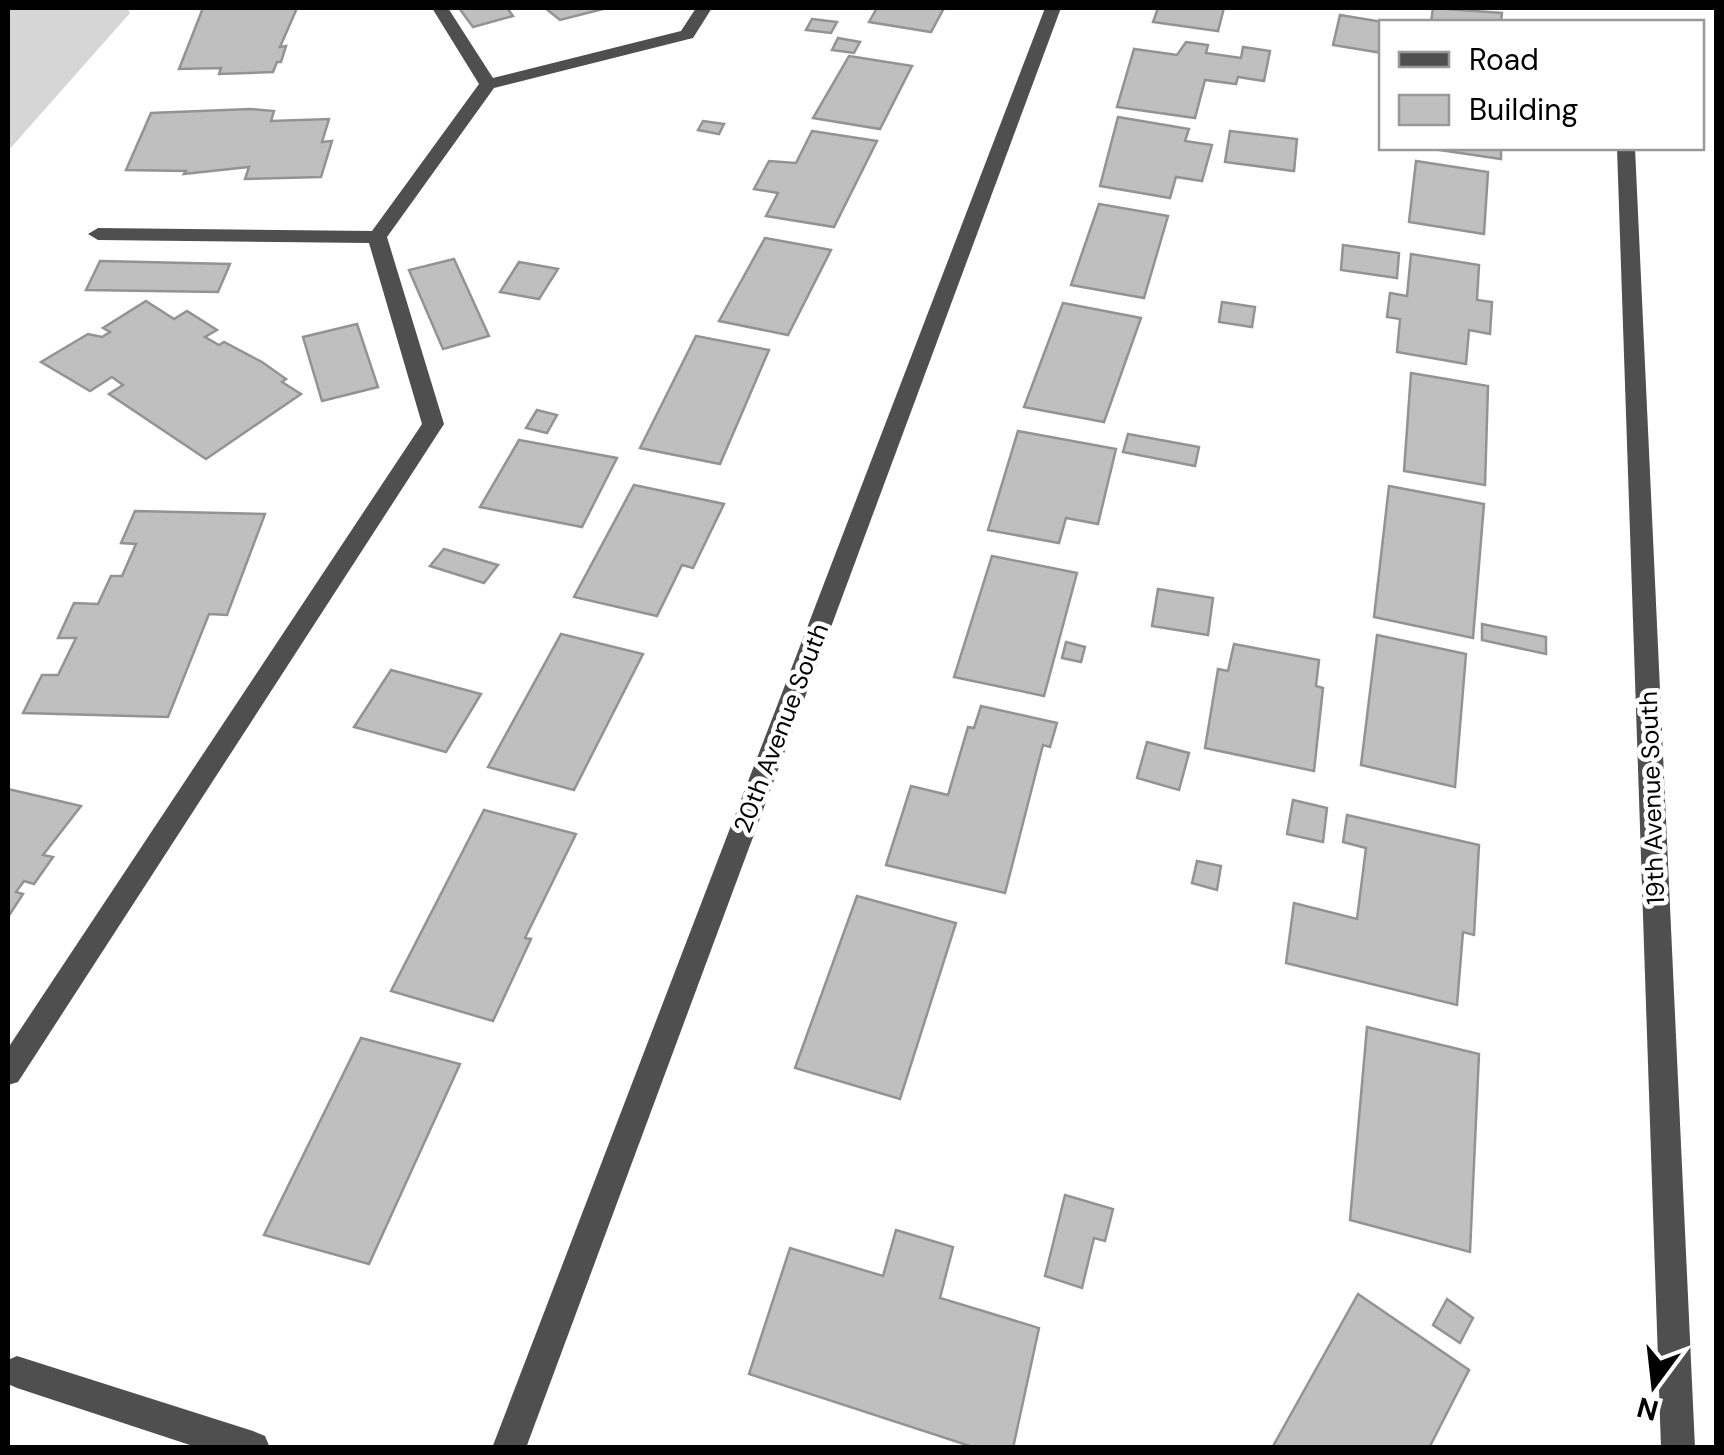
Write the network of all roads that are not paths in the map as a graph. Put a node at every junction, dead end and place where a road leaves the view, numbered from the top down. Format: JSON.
{"nodes":[{"id":1,"x":440,"y":8,"type":"edge"},
{"id":2,"x":704,"y":8,"type":"edge"},
{"id":3,"x":1053,"y":8,"type":"edge"},
{"id":4,"x":488,"y":84,"type":"junction"},
{"id":5,"x":1626,"y":150,"type":"edge"},
{"id":6,"x":98,"y":234,"type":"dead end"},
{"id":7,"x":377,"y":237,"type":"junction"},
{"id":8,"x":8,"y":1072,"type":"edge"},
{"id":9,"x":17,"y":1372,"type":"dead end"},
{"id":10,"x":253,"y":1448,"type":"edge"},
{"id":11,"x":509,"y":1448,"type":"edge"},
{"id":12,"x":1678,"y":1448,"type":"edge"}],
"edges":[{"from":1,"to":4,"type":"street"},
{"from":2,"to":4,"type":"street"},
{"from":3,"to":11,"type":"street","name":"20th Avenue South"},
{"from":4,"to":7,"type":"street"},
{"from":5,"to":12,"type":"street","name":"19th Avenue South"},
{"from":6,"to":7,"type":"street"},
{"from":7,"to":8,"type":"street"},
{"from":9,"to":10,"type":"street"}]}
